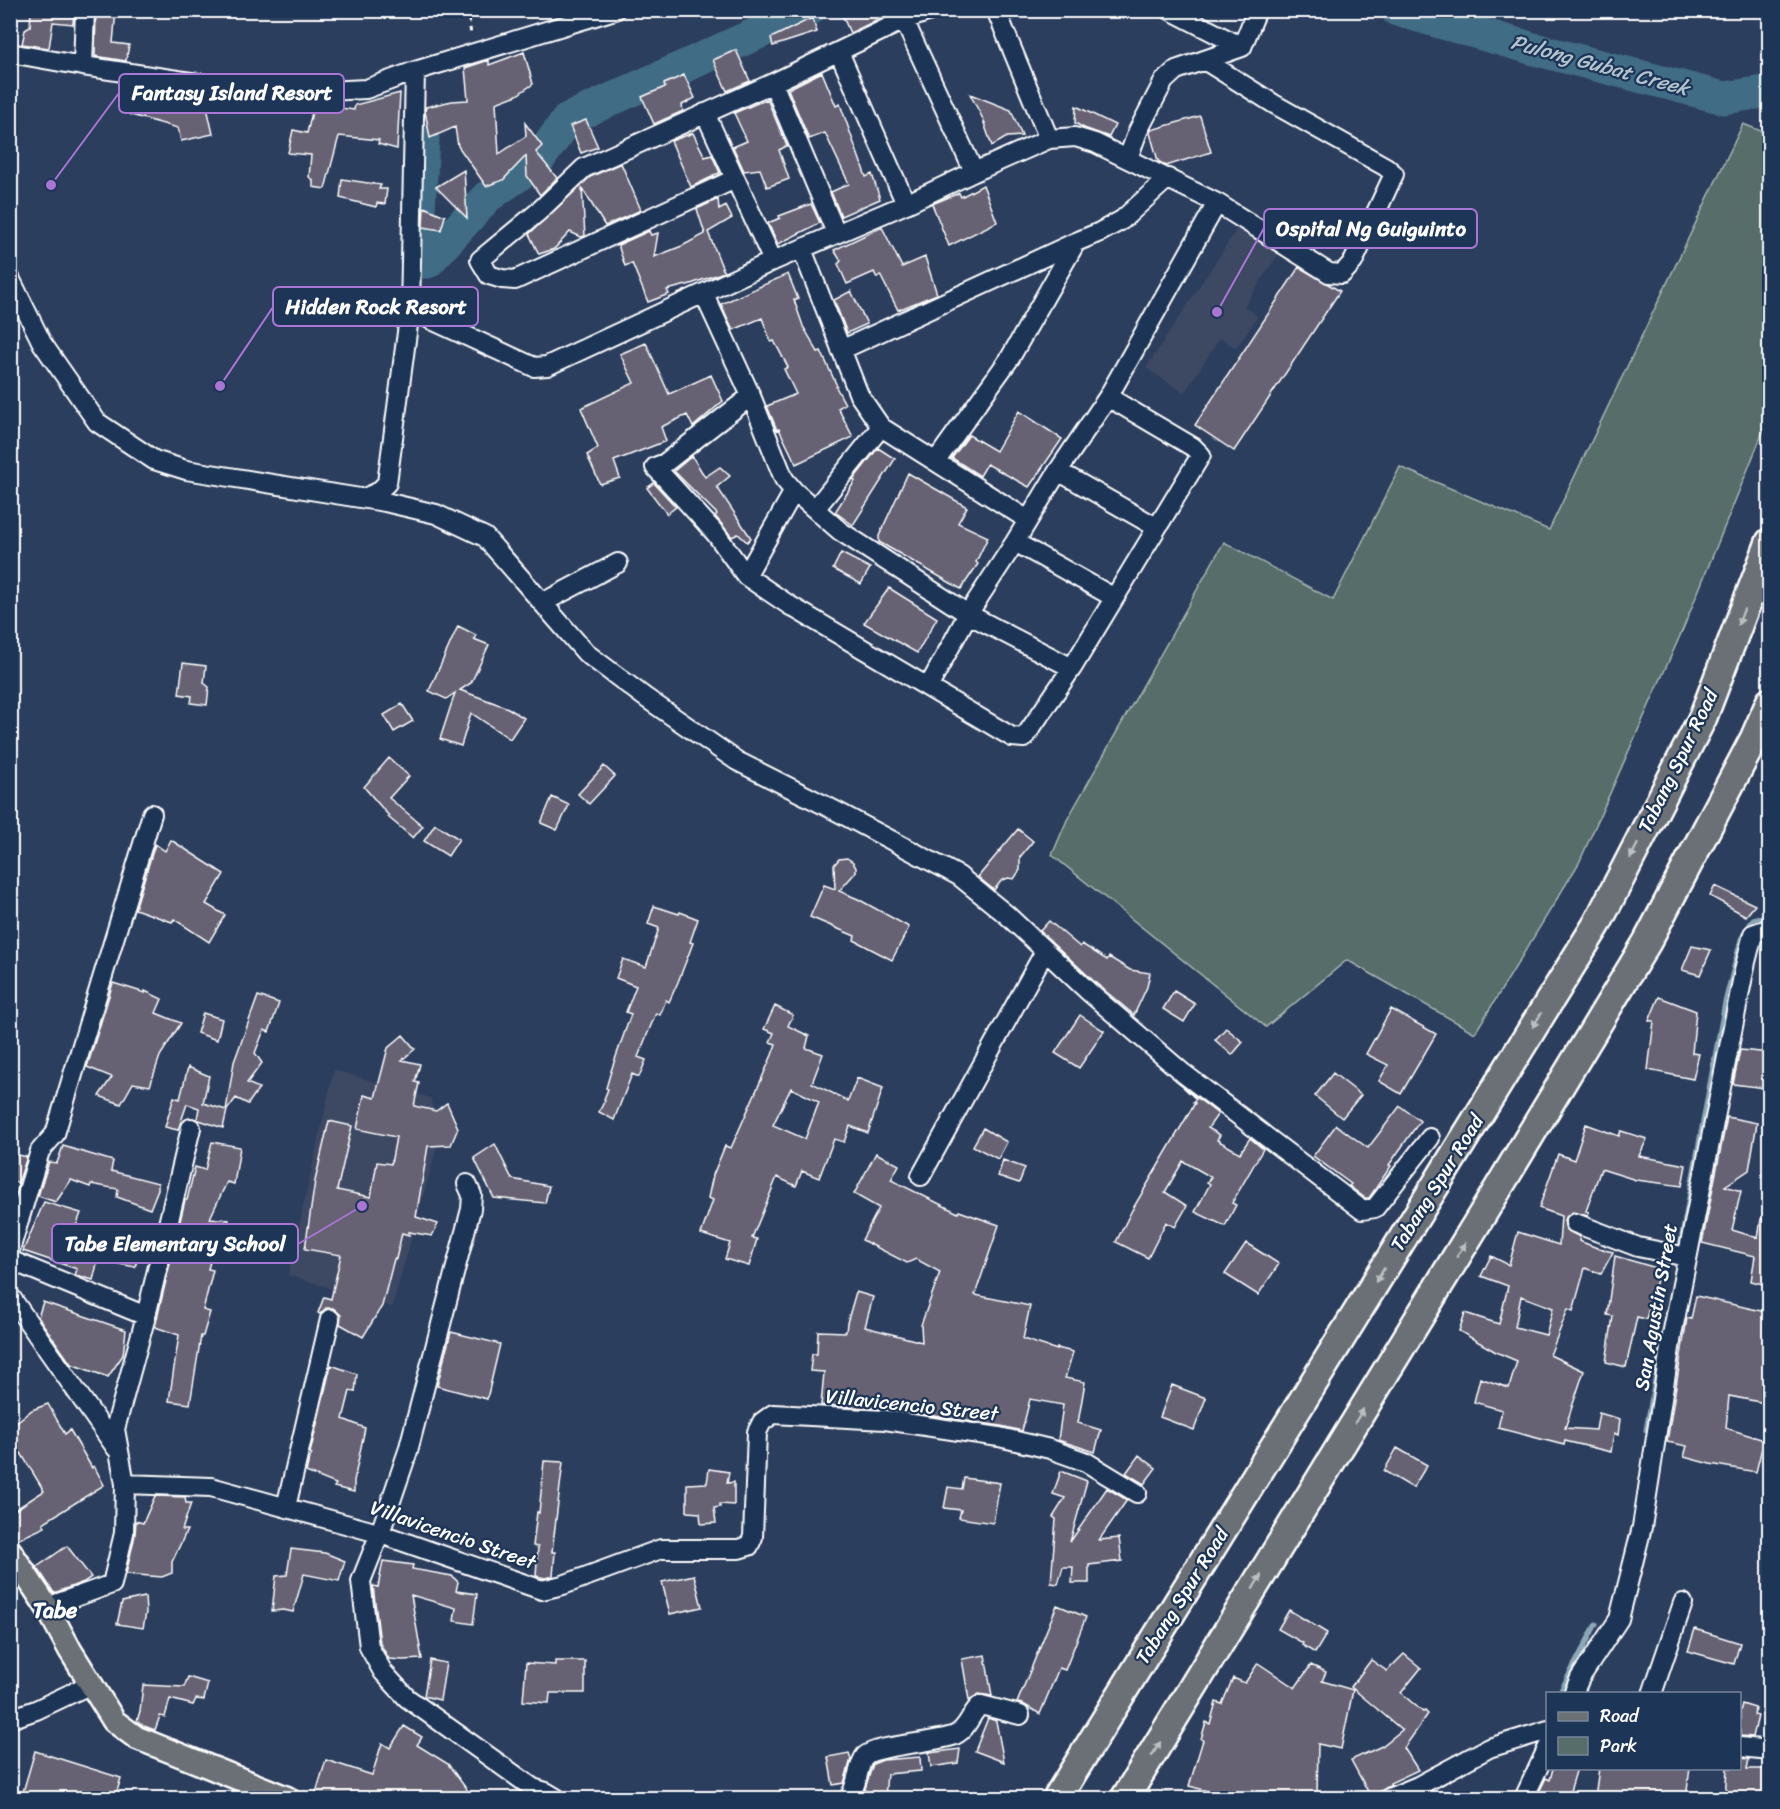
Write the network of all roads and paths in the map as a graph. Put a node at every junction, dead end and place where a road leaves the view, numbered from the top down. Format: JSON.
{"nodes":[{"id":1,"x":85,"y":10,"type":"edge"},
{"id":2,"x":468,"y":10,"type":"edge"},
{"id":3,"x":615,"y":10,"type":"edge"},
{"id":4,"x":933,"y":10,"type":"edge"},
{"id":5,"x":996,"y":10,"type":"edge"},
{"id":6,"x":1170,"y":10,"type":"edge"},
{"id":7,"x":1257,"y":10,"type":"edge"},
{"id":8,"x":904,"y":20,"type":"junction"},
{"id":9,"x":1242,"y":46,"type":"junction"},
{"id":10,"x":839,"y":52,"type":"junction"},
{"id":11,"x":10,"y":53,"type":"edge"},
{"id":12,"x":473,"y":53,"type":"junction"},
{"id":13,"x":1204,"y":60,"type":"junction"},
{"id":14,"x":83,"y":66,"type":"junction"},
{"id":15,"x":415,"y":71,"type":"junction"},
{"id":16,"x":773,"y":83,"type":"junction"},
{"id":17,"x":705,"y":113,"type":"junction"},
{"id":18,"x":1049,"y":139,"type":"junction"},
{"id":19,"x":1128,"y":158,"type":"junction"},
{"id":20,"x":974,"y":172,"type":"junction"},
{"id":21,"x":1168,"y":178,"type":"junction"},
{"id":22,"x":735,"y":179,"type":"junction"},
{"id":23,"x":1217,"y":203,"type":"junction"},
{"id":24,"x":906,"y":204,"type":"junction"},
{"id":25,"x":836,"y":233,"type":"junction"},
{"id":26,"x":1076,"y":242,"type":"junction"},
{"id":27,"x":802,"y":249,"type":"junction"},
{"id":28,"x":773,"y":261,"type":"junction"},
{"id":29,"x":10,"y":278,"type":"edge"},
{"id":30,"x":704,"y":294,"type":"junction"},
{"id":31,"x":410,"y":310,"type":"junction"},
{"id":32,"x":841,"y":350,"type":"junction"},
{"id":33,"x":751,"y":396,"type":"junction"},
{"id":34,"x":1108,"y":397,"type":"junction"},
{"id":35,"x":881,"y":427,"type":"junction"},
{"id":36,"x":936,"y":461,"type":"junction"},
{"id":37,"x":1058,"y":471,"type":"junction"},
{"id":38,"x":794,"y":492,"type":"junction"},
{"id":39,"x":364,"y":498,"type":"junction"},
{"id":40,"x":815,"y":509,"type":"junction"},
{"id":41,"x":1028,"y":520,"type":"junction"},
{"id":42,"x":1156,"y":527,"type":"junction"},
{"id":43,"x":1015,"y":542,"type":"junction"},
{"id":44,"x":1770,"y":542,"type":"edge"},
{"id":45,"x":618,"y":563,"type":"dead end"},
{"id":46,"x":746,"y":576,"type":"junction"},
{"id":47,"x":1113,"y":597,"type":"junction"},
{"id":48,"x":542,"y":603,"type":"junction"},
{"id":49,"x":968,"y":614,"type":"junction"},
{"id":50,"x":1072,"y":668,"type":"junction"},
{"id":51,"x":929,"y":686,"type":"junction"},
{"id":52,"x":1770,"y":702,"type":"edge"},
{"id":53,"x":152,"y":814,"type":"dead end"},
{"id":54,"x":1770,"y":928,"type":"edge"},
{"id":55,"x":1045,"y":951,"type":"junction"},
{"id":56,"x":191,"y":1128,"type":"dead end"},
{"id":57,"x":1430,"y":1138,"type":"dead end"},
{"id":58,"x":921,"y":1176,"type":"dead end"},
{"id":59,"x":467,"y":1184,"type":"dead end"},
{"id":60,"x":1575,"y":1223,"type":"dead end"},
{"id":61,"x":10,"y":1250,"type":"edge"},
{"id":62,"x":1687,"y":1257,"type":"junction"},
{"id":63,"x":10,"y":1260,"type":"edge"},
{"id":64,"x":10,"y":1296,"type":"edge"},
{"id":65,"x":146,"y":1316,"type":"junction"},
{"id":66,"x":330,"y":1319,"type":"dead end"},
{"id":67,"x":119,"y":1452,"type":"junction"},
{"id":68,"x":125,"y":1484,"type":"junction"},
{"id":69,"x":1137,"y":1493,"type":"dead end"},
{"id":70,"x":286,"y":1507,"type":"junction"},
{"id":71,"x":380,"y":1533,"type":"junction"},
{"id":72,"x":10,"y":1551,"type":"edge"},
{"id":73,"x":1683,"y":1603,"type":"dead end"},
{"id":74,"x":46,"y":1607,"type":"junction"},
{"id":75,"x":91,"y":1684,"type":"junction"},
{"id":76,"x":1574,"y":1692,"type":"edge"},
{"id":77,"x":1653,"y":1692,"type":"edge"},
{"id":78,"x":1020,"y":1715,"type":"dead end"},
{"id":79,"x":10,"y":1719,"type":"edge"},
{"id":80,"x":1546,"y":1731,"type":"edge"},
{"id":81,"x":1741,"y":1747,"type":"edge"},
{"id":82,"x":1770,"y":1749,"type":"edge"},
{"id":83,"x":1546,"y":1751,"type":"edge"},
{"id":84,"x":287,"y":1798,"type":"edge"},
{"id":85,"x":556,"y":1798,"type":"edge"},
{"id":86,"x":849,"y":1798,"type":"edge"},
{"id":87,"x":1057,"y":1798,"type":"edge"},
{"id":88,"x":1125,"y":1798,"type":"edge"},
{"id":89,"x":1389,"y":1798,"type":"edge"},
{"id":90,"x":1524,"y":1798,"type":"edge"}],
"edges":[{"from":1,"to":14,"type":"street"},
{"from":2,"to":12,"type":"path"},
{"from":3,"to":12,"type":"street"},
{"from":4,"to":8,"type":"street"},
{"from":5,"to":18,"type":"street"},
{"from":6,"to":9,"type":"street"},
{"from":7,"to":9,"type":"street"},
{"from":8,"to":10,"type":"street"},
{"from":8,"to":20,"type":"street"},
{"from":9,"to":13,"type":"street"},
{"from":10,"to":16,"type":"street"},
{"from":10,"to":24,"type":"street"},
{"from":11,"to":14,"type":"street"},
{"from":12,"to":15,"type":"street"},
{"from":13,"to":19,"type":"street"},
{"from":13,"to":23,"type":"street"},
{"from":14,"to":15,"type":"street"},
{"from":15,"to":31,"type":"street"},
{"from":16,"to":17,"type":"street"},
{"from":16,"to":25,"type":"street"},
{"from":17,"to":22,"type":"street"},
{"from":17,"to":22,"type":"street"},
{"from":18,"to":19,"type":"street"},
{"from":18,"to":20,"type":"street"},
{"from":19,"to":21,"type":"street"},
{"from":20,"to":24,"type":"street"},
{"from":21,"to":23,"type":"street"},
{"from":21,"to":26,"type":"street"},
{"from":22,"to":28,"type":"street"},
{"from":23,"to":34,"type":"street"},
{"from":24,"to":25,"type":"street"},
{"from":25,"to":27,"type":"street"},
{"from":26,"to":32,"type":"street"},
{"from":26,"to":36,"type":"street"},
{"from":27,"to":28,"type":"street"},
{"from":27,"to":32,"type":"street"},
{"from":28,"to":30,"type":"street"},
{"from":29,"to":39,"type":"street"},
{"from":30,"to":31,"type":"street"},
{"from":30,"to":33,"type":"street"},
{"from":31,"to":39,"type":"street"},
{"from":32,"to":35,"type":"street"},
{"from":33,"to":38,"type":"street"},
{"from":33,"to":46,"type":"street"},
{"from":34,"to":37,"type":"street"},
{"from":34,"to":42,"type":"street"},
{"from":35,"to":36,"type":"street"},
{"from":35,"to":40,"type":"street"},
{"from":36,"to":41,"type":"street"},
{"from":37,"to":41,"type":"street"},
{"from":37,"to":42,"type":"street"},
{"from":38,"to":40,"type":"street"},
{"from":38,"to":46,"type":"street"},
{"from":39,"to":48,"type":"street"},
{"from":40,"to":49,"type":"street"},
{"from":41,"to":43,"type":"street"},
{"from":42,"to":47,"type":"street"},
{"from":43,"to":47,"type":"street"},
{"from":43,"to":49,"type":"street"},
{"from":44,"to":87,"type":"highway","name":"Tabang Spur Road","one_way":true},
{"from":45,"to":48,"type":"street"},
{"from":46,"to":51,"type":"street"},
{"from":47,"to":50,"type":"street"},
{"from":48,"to":55,"type":"street"},
{"from":49,"to":50,"type":"street"},
{"from":49,"to":51,"type":"street"},
{"from":50,"to":51,"type":"street"},
{"from":88,"to":52,"type":"highway","one_way":true},
{"from":53,"to":61,"type":"street"},
{"from":54,"to":62,"type":"street","name":"San Agustin Street"},
{"from":55,"to":57,"type":"street"},
{"from":55,"to":58,"type":"street"},
{"from":56,"to":65,"type":"street"},
{"from":59,"to":71,"type":"street"},
{"from":60,"to":62,"type":"street"},
{"from":62,"to":76,"type":"street","name":"San Agustin Street"},
{"from":63,"to":65,"type":"street"},
{"from":64,"to":67,"type":"street"},
{"from":65,"to":67,"type":"street"},
{"from":66,"to":70,"type":"street"},
{"from":67,"to":68,"type":"street"},
{"from":68,"to":70,"type":"street","name":"Villavicencio Street"},
{"from":68,"to":74,"type":"street"},
{"from":69,"to":71,"type":"street","name":"Villavicencio Street"},
{"from":70,"to":71,"type":"street","name":"Villavicencio Street"},
{"from":71,"to":85,"type":"street"},
{"from":72,"to":74,"type":"main road"},
{"from":73,"to":77,"type":"street"},
{"from":74,"to":75,"type":"main road"},
{"from":75,"to":79,"type":"street"},
{"from":75,"to":84,"type":"main road"},
{"from":78,"to":86,"type":"street"},
{"from":80,"to":89,"type":"street"},
{"from":81,"to":82,"type":"street"},
{"from":83,"to":90,"type":"street"}]}
